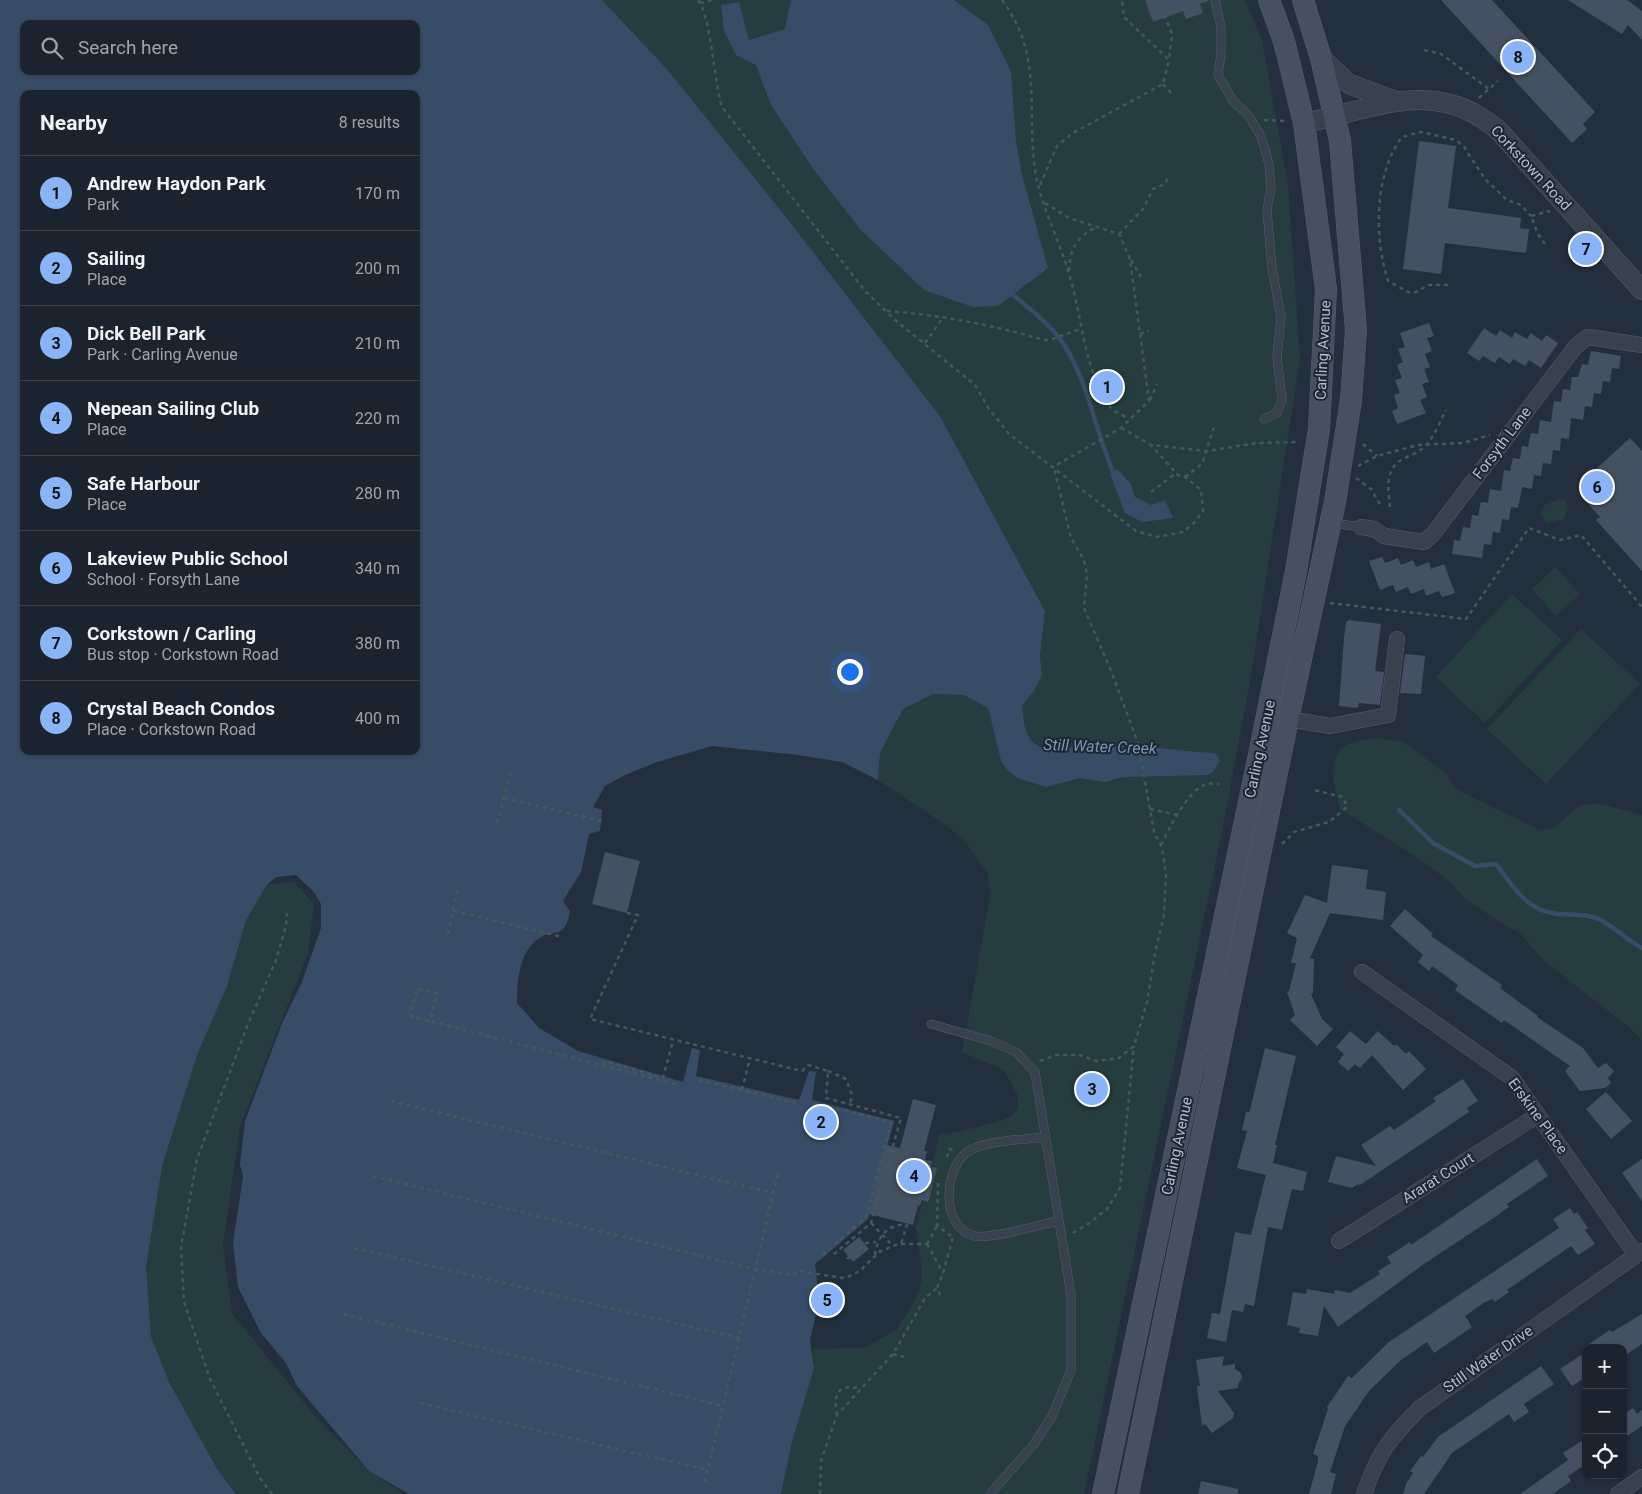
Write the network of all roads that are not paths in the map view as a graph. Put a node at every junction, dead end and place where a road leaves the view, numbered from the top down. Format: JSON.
{"nodes":[{"id":1,"x":1215,"y":0,"type":"edge"},
{"id":2,"x":1269,"y":0,"type":"edge"},
{"id":3,"x":1303,"y":0,"type":"edge"},
{"id":4,"x":1321,"y":58,"type":"junction"},
{"id":5,"x":1398,"y":102,"type":"junction"},
{"id":6,"x":1335,"y":117,"type":"junction"},
{"id":7,"x":1293,"y":124,"type":"junction"},
{"id":8,"x":1642,"y":290,"type":"edge"},
{"id":9,"x":1642,"y":345,"type":"edge"},
{"id":10,"x":1264,"y":419,"type":"dead end"},
{"id":11,"x":1330,"y":522,"type":"junction"},
{"id":12,"x":1361,"y":527,"type":"joint"},
{"id":13,"x":1398,"y":639,"type":"dead end"},
{"id":14,"x":1288,"y":719,"type":"junction"},
{"id":15,"x":1362,"y":972,"type":"dead end"},
{"id":16,"x":931,"y":1024,"type":"dead end"},
{"id":17,"x":1538,"y":1115,"type":"junction"},
{"id":18,"x":1044,"y":1137,"type":"junction"},
{"id":19,"x":1058,"y":1221,"type":"junction"},
{"id":20,"x":1338,"y":1241,"type":"dead end"},
{"id":21,"x":1639,"y":1253,"type":"edge"},
{"id":22,"x":1642,"y":1477,"type":"edge"},
{"id":23,"x":990,"y":1494,"type":"edge"},
{"id":24,"x":1103,"y":1494,"type":"edge"},
{"id":25,"x":1128,"y":1494,"type":"edge"},
{"id":26,"x":1364,"y":1494,"type":"edge"},
{"id":27,"x":1618,"y":1494,"type":"edge"}],
"edges":[{"from":1,"to":10,"type":"lane"},
{"from":2,"to":7,"type":"main road","name":"Carling Avenue"},
{"from":3,"to":4,"type":"main road","name":"Carling Avenue"},
{"from":4,"to":5,"type":"street"},
{"from":4,"to":6,"type":"main road","name":"Carling Avenue"},
{"from":5,"to":6,"type":"street","name":"Corkstown Road"},
{"from":5,"to":8,"type":"street","name":"Corkstown Road"},
{"from":6,"to":7,"type":"street","name":"Corkstown Road"},
{"from":6,"to":11,"type":"main road","name":"Carling Avenue"},
{"from":7,"to":24,"type":"main road","name":"Carling Avenue"},
{"from":9,"to":12,"type":"street","name":"Forsyth Lane"},
{"from":11,"to":12,"type":"lane"},
{"from":11,"to":14,"type":"main road","name":"Carling Avenue"},
{"from":13,"to":14,"type":"street"},
{"from":14,"to":25,"type":"main road","name":"Carling Avenue"},
{"from":15,"to":17,"type":"street","name":"Erskine Place"},
{"from":16,"to":18,"type":"lane"},
{"from":17,"to":20,"type":"street","name":"Ararat Court"},
{"from":17,"to":21,"type":"street","name":"Erskine Place"},
{"from":18,"to":19,"type":"lane"},
{"from":18,"to":19,"type":"lane"},
{"from":19,"to":23,"type":"lane"},
{"from":21,"to":26,"type":"street","name":"Still Water Drive"},
{"from":22,"to":27,"type":"street"}]}
